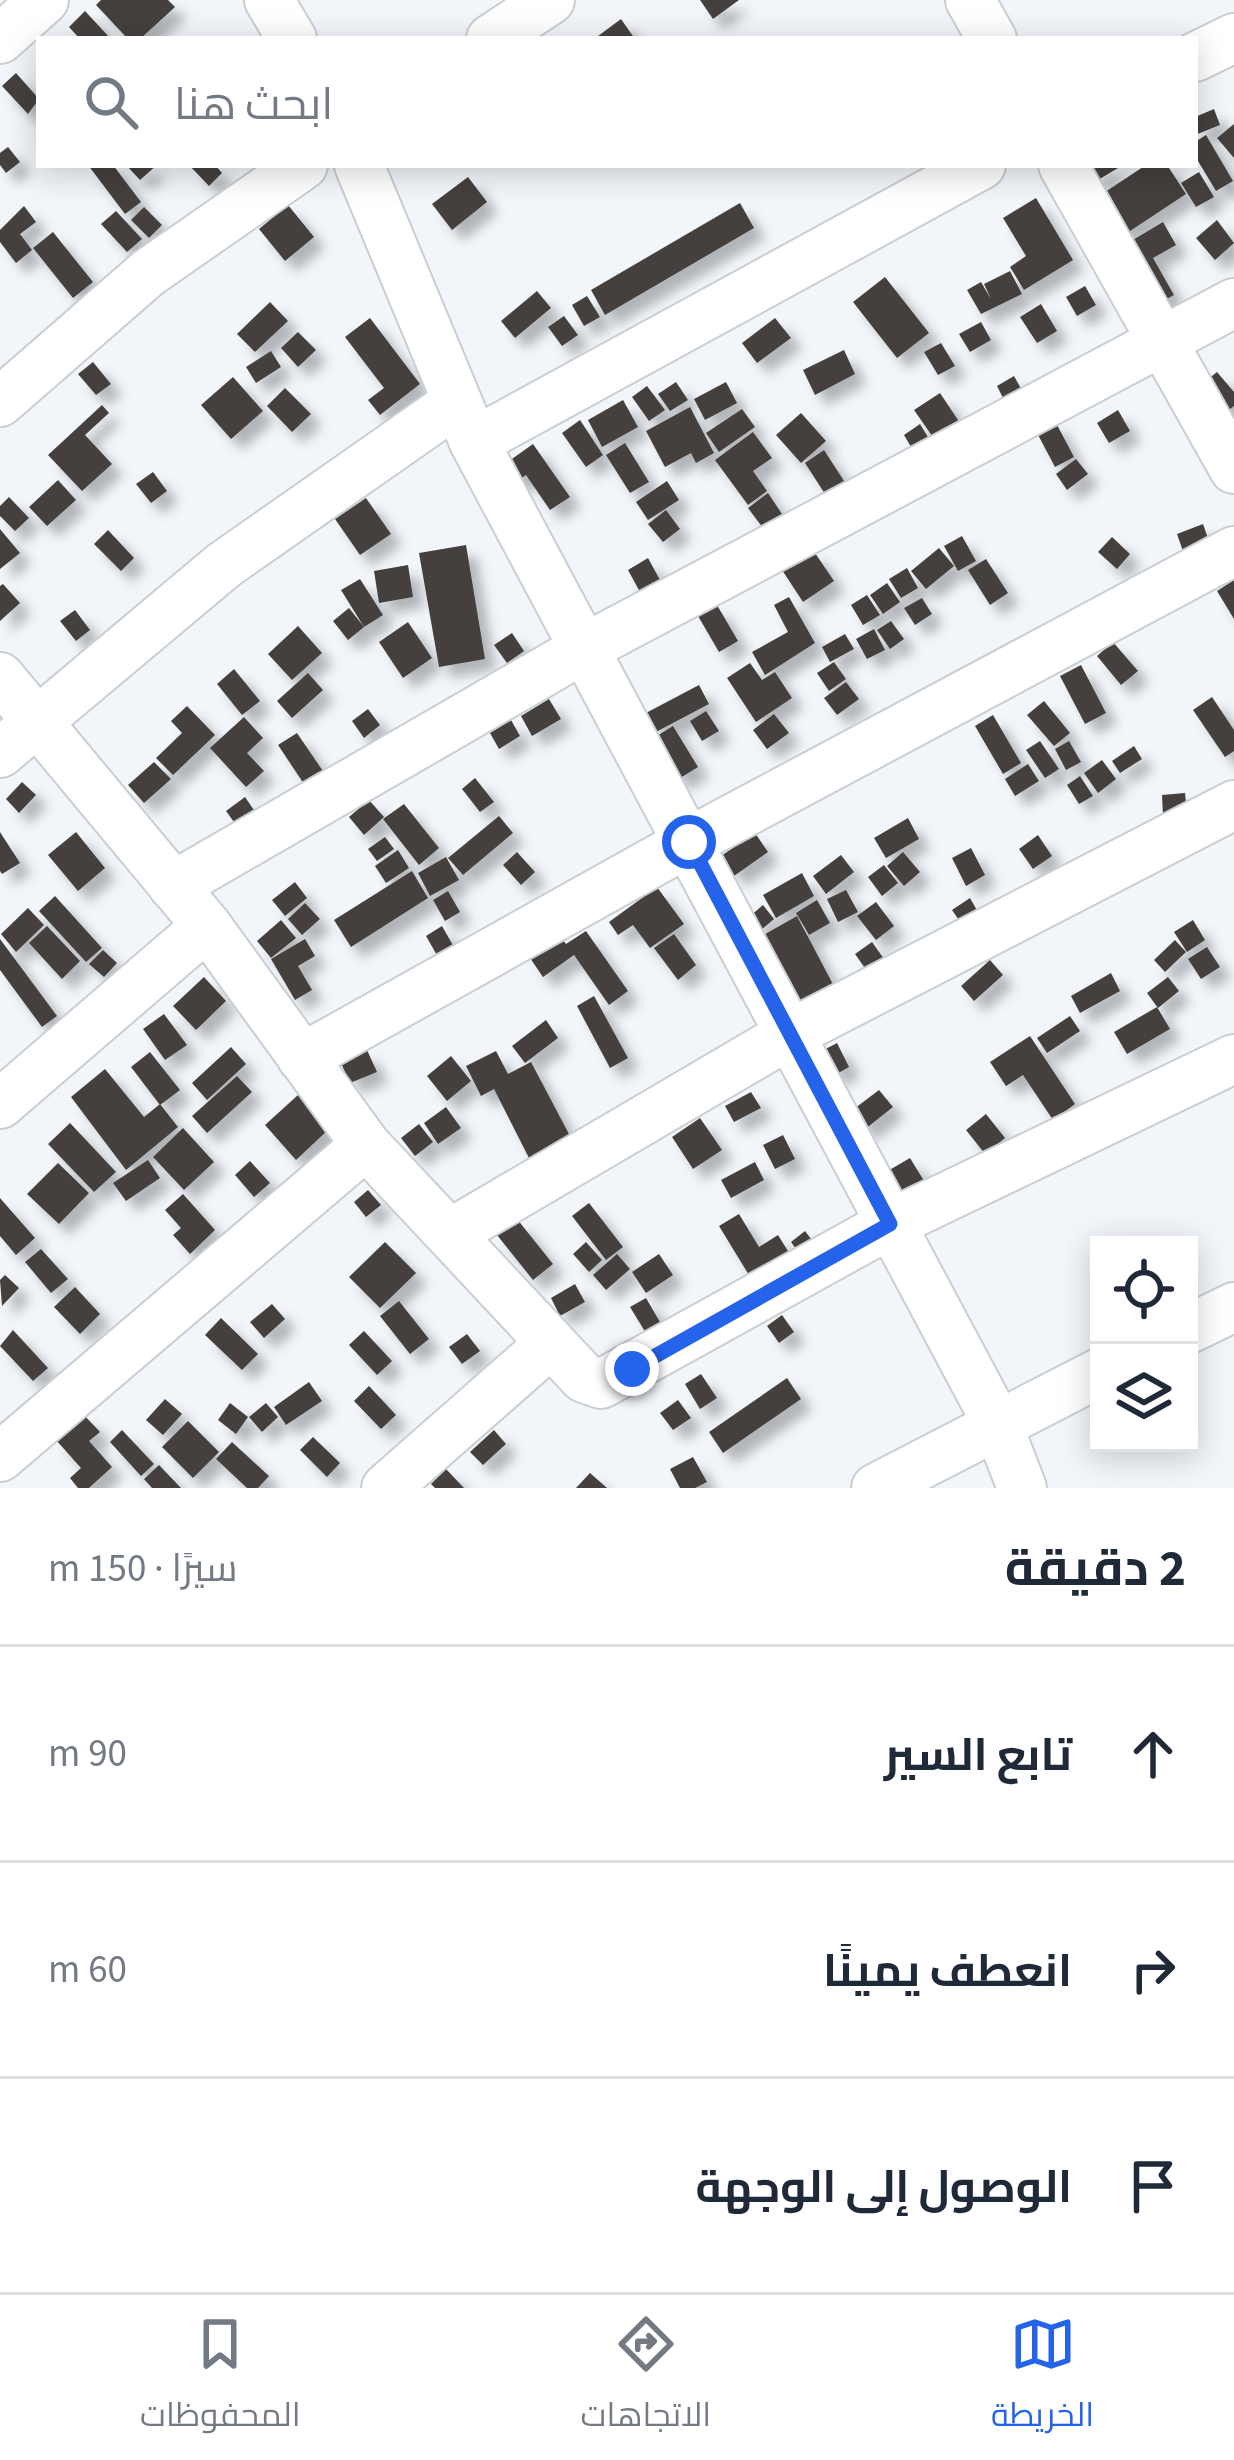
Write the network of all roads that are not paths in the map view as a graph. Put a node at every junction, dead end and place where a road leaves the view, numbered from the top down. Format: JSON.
{"nodes":[{"id":1,"x":44,"y":0,"type":"edge"},
{"id":2,"x":269,"y":0,"type":"edge"},
{"id":3,"x":550,"y":0,"type":"edge"},
{"id":4,"x":970,"y":0,"type":"edge"},
{"id":5,"x":290,"y":36,"type":"edge"},
{"id":6,"x":496,"y":36,"type":"edge"},
{"id":7,"x":990,"y":36,"type":"edge"},
{"id":8,"x":1234,"y":38,"type":"edge"},
{"id":9,"x":0,"y":39,"type":"edge"},
{"id":10,"x":1198,"y":56,"type":"edge"},
{"id":11,"x":299,"y":168,"type":"edge"},
{"id":12,"x":360,"y":168,"type":"edge"},
{"id":13,"x":975,"y":168,"type":"edge"},
{"id":14,"x":1065,"y":168,"type":"edge"},
{"id":15,"x":1234,"y":304,"type":"edge"},
{"id":16,"x":1162,"y":342,"type":"junction"},
{"id":17,"x":0,"y":402,"type":"edge"},
{"id":18,"x":466,"y":422,"type":"junction"},
{"id":19,"x":1234,"y":469,"type":"edge"},
{"id":20,"x":1234,"y":551,"type":"edge"},
{"id":21,"x":585,"y":648,"type":"junction"},
{"id":22,"x":0,"y":676,"type":"edge"},
{"id":23,"x":37,"y":722,"type":"junction"},
{"id":24,"x":0,"y":753,"type":"edge"},
{"id":25,"x":1234,"y":805,"type":"edge"},
{"id":26,"x":689,"y":842,"type":"junction"},
{"id":27,"x":173,"y":886,"type":"junction"},
{"id":28,"x":206,"y":926,"type":"junction"},
{"id":29,"x":792,"y":1033,"type":"junction"},
{"id":30,"x":302,"y":1058,"type":"junction"},
{"id":31,"x":1234,"y":1059,"type":"edge"},
{"id":32,"x":0,"y":1104,"type":"edge"},
{"id":33,"x":366,"y":1145,"type":"junction"},
{"id":34,"x":890,"y":1224,"type":"junction"},
{"id":35,"x":451,"y":1233,"type":"junction"},
{"id":36,"x":1234,"y":1307,"type":"edge"},
{"id":37,"x":1198,"y":1325,"type":"edge"},
{"id":38,"x":551,"y":1343,"type":"junction"},
{"id":39,"x":1090,"y":1377,"type":"edge"},
{"id":40,"x":997,"y":1423,"type":"junction"},
{"id":41,"x":0,"y":1456,"type":"edge"},
{"id":42,"x":386,"y":1488,"type":"edge"},
{"id":43,"x":876,"y":1488,"type":"edge"},
{"id":44,"x":1022,"y":1488,"type":"edge"}],
"edges":[{"from":1,"to":9,"type":"street"},
{"from":2,"to":5,"type":"street"},
{"from":3,"to":6,"type":"street"},
{"from":4,"to":7,"type":"street"},
{"from":8,"to":10,"type":"street"},
{"from":11,"to":17,"type":"street"},
{"from":12,"to":18,"type":"street"},
{"from":13,"to":18,"type":"street"},
{"from":14,"to":16,"type":"street"},
{"from":15,"to":16,"type":"street"},
{"from":16,"to":19,"type":"street"},
{"from":16,"to":21,"type":"street"},
{"from":18,"to":21,"type":"street"},
{"from":18,"to":23,"type":"street"},
{"from":20,"to":26,"type":"street"},
{"from":21,"to":26,"type":"street"},
{"from":21,"to":27,"type":"street"},
{"from":22,"to":23,"type":"street"},
{"from":23,"to":24,"type":"street"},
{"from":23,"to":27,"type":"street"},
{"from":25,"to":29,"type":"street"},
{"from":26,"to":29,"type":"street"},
{"from":26,"to":30,"type":"street"},
{"from":27,"to":28,"type":"street"},
{"from":28,"to":30,"type":"street"},
{"from":28,"to":32,"type":"street"},
{"from":29,"to":34,"type":"street"},
{"from":29,"to":35,"type":"street"},
{"from":30,"to":33,"type":"street"},
{"from":31,"to":34,"type":"street"},
{"from":33,"to":35,"type":"street"},
{"from":33,"to":41,"type":"street"},
{"from":34,"to":38,"type":"street"},
{"from":34,"to":40,"type":"street"},
{"from":35,"to":38,"type":"street"},
{"from":36,"to":37,"type":"street"},
{"from":38,"to":42,"type":"street"},
{"from":39,"to":40,"type":"street"},
{"from":40,"to":43,"type":"street"},
{"from":40,"to":44,"type":"street"}]}
